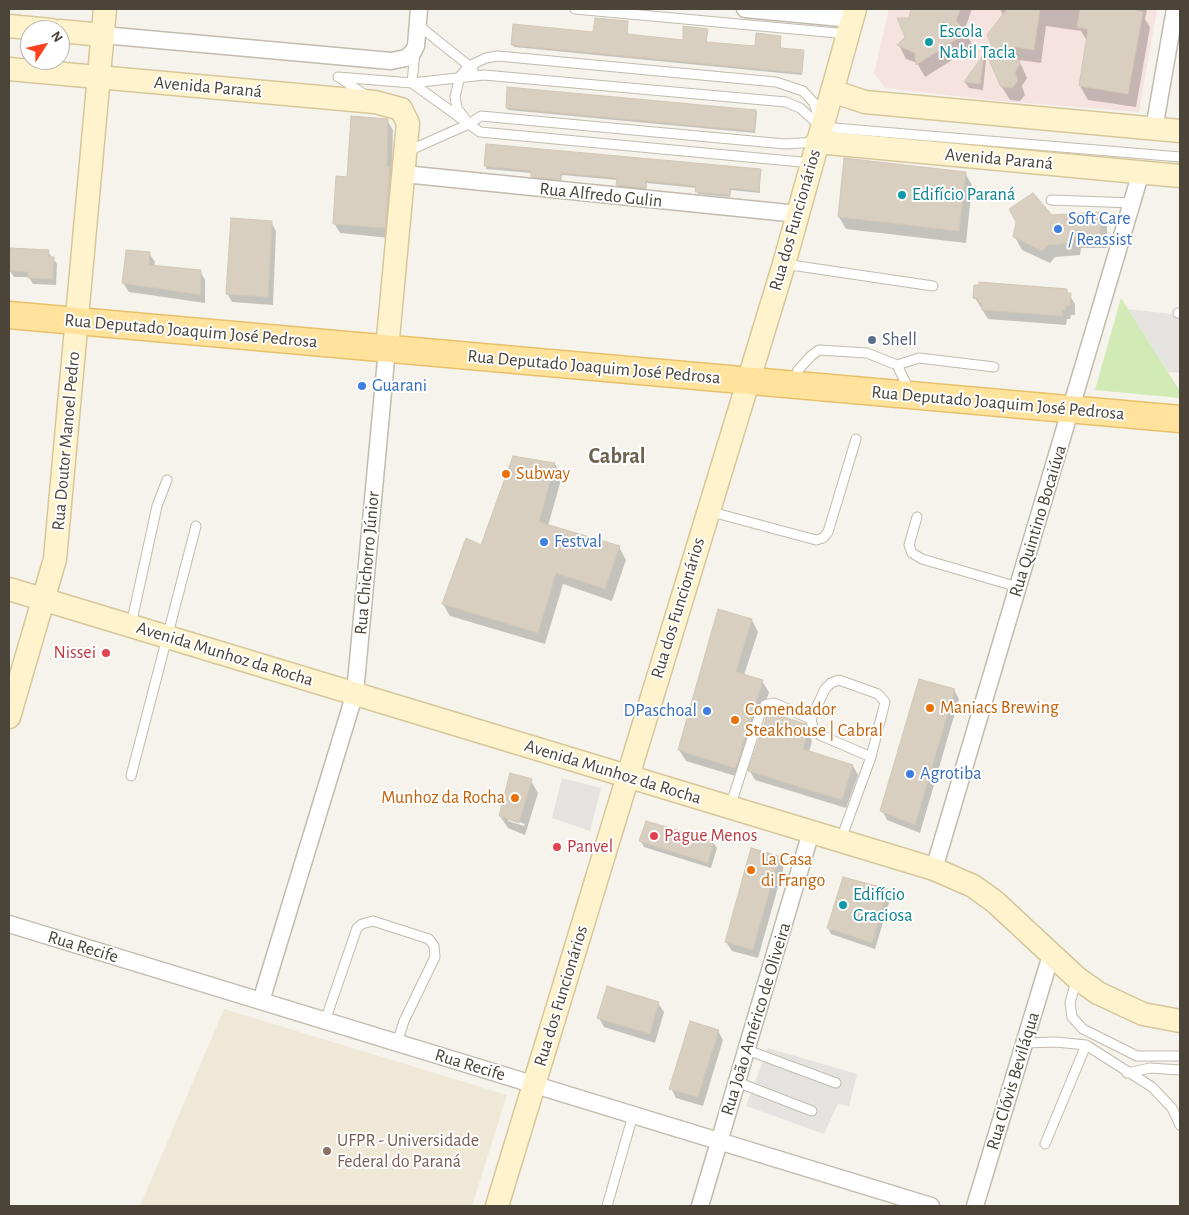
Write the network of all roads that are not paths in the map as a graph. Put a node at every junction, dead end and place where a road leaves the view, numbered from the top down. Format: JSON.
{"nodes":[{"id":1,"x":105,"y":9,"type":"edge"},
{"id":2,"x":575,"y":9,"type":"edge"},
{"id":3,"x":745,"y":9,"type":"edge"},
{"id":4,"x":1175,"y":9,"type":"edge"},
{"id":5,"x":418,"y":17,"type":"edge"},
{"id":6,"x":852,"y":21,"type":"edge"},
{"id":7,"x":70,"y":32,"type":"edge"},
{"id":8,"x":103,"y":35,"type":"junction"},
{"id":9,"x":416,"y":46,"type":"junction"},
{"id":10,"x":469,"y":66,"type":"junction"},
{"id":11,"x":9,"y":69,"type":"edge"},
{"id":12,"x":484,"y":75,"type":"junction"},
{"id":13,"x":460,"y":76,"type":"junction"},
{"id":14,"x":99,"y":77,"type":"junction"},
{"id":15,"x":412,"y":83,"type":"junction"},
{"id":16,"x":832,"y":91,"type":"junction"},
{"id":17,"x":375,"y":102,"type":"junction"},
{"id":18,"x":404,"y":112,"type":"joint"},
{"id":19,"x":469,"y":124,"type":"junction"},
{"id":20,"x":1154,"y":129,"type":"junction"},
{"id":21,"x":1180,"y":131,"type":"edge"},
{"id":22,"x":817,"y":144,"type":"junction"},
{"id":23,"x":1180,"y":157,"type":"edge"},
{"id":24,"x":405,"y":163,"type":"junction"},
{"id":25,"x":1141,"y":172,"type":"junction"},
{"id":26,"x":1180,"y":176,"type":"edge"},
{"id":27,"x":1051,"y":200,"type":"dead end"},
{"id":28,"x":1133,"y":203,"type":"junction"},
{"id":29,"x":798,"y":214,"type":"junction"},
{"id":30,"x":784,"y":264,"type":"junction"},
{"id":31,"x":933,"y":286,"type":"dead end"},
{"id":32,"x":9,"y":314,"type":"edge"},
{"id":33,"x":77,"y":320,"type":"junction"},
{"id":34,"x":387,"y":349,"type":"junction"},
{"id":35,"x":897,"y":365,"type":"junction"},
{"id":36,"x":994,"y":367,"type":"dead end"},
{"id":37,"x":747,"y":381,"type":"junction"},
{"id":38,"x":793,"y":385,"type":"junction"},
{"id":39,"x":911,"y":395,"type":"junction"},
{"id":40,"x":1071,"y":409,"type":"junction"},
{"id":41,"x":1180,"y":419,"type":"edge"},
{"id":42,"x":856,"y":439,"type":"dead end"},
{"id":43,"x":167,"y":480,"type":"dead end"},
{"id":44,"x":708,"y":511,"type":"junction"},
{"id":45,"x":917,"y":517,"type":"dead end"},
{"id":46,"x":196,"y":526,"type":"dead end"},
{"id":47,"x":55,"y":559,"type":"junction"},
{"id":48,"x":9,"y":579,"type":"edge"},
{"id":49,"x":1018,"y":588,"type":"junction"},
{"id":50,"x":9,"y":589,"type":"edge"},
{"id":51,"x":45,"y":600,"type":"junction"},
{"id":52,"x":130,"y":626,"type":"junction"},
{"id":53,"x":168,"y":638,"type":"junction"},
{"id":54,"x":355,"y":693,"type":"junction"},
{"id":55,"x":9,"y":717,"type":"edge"},
{"id":56,"x":811,"y":719,"type":"junction"},
{"id":57,"x":871,"y":757,"type":"junction"},
{"id":58,"x":131,"y":776,"type":"dead end"},
{"id":59,"x":627,"y":777,"type":"junction"},
{"id":60,"x":730,"y":808,"type":"junction"},
{"id":61,"x":812,"y":832,"type":"junction"},
{"id":62,"x":840,"y":841,"type":"junction"},
{"id":63,"x":934,"y":870,"type":"junction"},
{"id":64,"x":9,"y":924,"type":"edge"},
{"id":65,"x":1051,"y":955,"type":"junction"},
{"id":66,"x":1077,"y":978,"type":"junction"},
{"id":67,"x":260,"y":1001,"type":"junction"},
{"id":68,"x":325,"y":1021,"type":"junction"},
{"id":69,"x":1180,"y":1021,"type":"edge"},
{"id":70,"x":397,"y":1043,"type":"junction"},
{"id":71,"x":1024,"y":1043,"type":"junction"},
{"id":72,"x":1086,"y":1045,"type":"junction"},
{"id":73,"x":747,"y":1050,"type":"junction"},
{"id":74,"x":1137,"y":1056,"type":"junction"},
{"id":75,"x":1180,"y":1056,"type":"edge"},
{"id":76,"x":1150,"y":1068,"type":"junction"},
{"id":77,"x":1180,"y":1070,"type":"edge"},
{"id":78,"x":1127,"y":1073,"type":"junction"},
{"id":79,"x":737,"y":1082,"type":"junction"},
{"id":80,"x":836,"y":1083,"type":"dead end"},
{"id":81,"x":534,"y":1085,"type":"junction"},
{"id":82,"x":812,"y":1110,"type":"dead end"},
{"id":83,"x":633,"y":1115,"type":"junction"},
{"id":84,"x":1180,"y":1125,"type":"edge"},
{"id":85,"x":720,"y":1142,"type":"junction"},
{"id":86,"x":1045,"y":1144,"type":"dead end"},
{"id":87,"x":497,"y":1206,"type":"edge"},
{"id":88,"x":607,"y":1206,"type":"edge"},
{"id":89,"x":700,"y":1206,"type":"edge"},
{"id":90,"x":931,"y":1206,"type":"edge"},
{"id":91,"x":975,"y":1206,"type":"edge"}],
"edges":[{"from":1,"to":8,"type":"street","name":"Rua Doutor Manoel Pedro"},
{"from":2,"to":6,"type":"lane"},
{"from":3,"to":6,"type":"street"},
{"from":4,"to":20,"type":"street"},
{"from":5,"to":9,"type":"street"},
{"from":5,"to":10,"type":"lane"},
{"from":6,"to":16,"type":"street","name":"Rua dos Funcionários"},
{"from":7,"to":8,"type":"street"},
{"from":8,"to":9,"type":"street"},
{"from":8,"to":14,"type":"street","name":"Rua Doutor Manoel Pedro"},
{"from":9,"to":15,"type":"lane"},
{"from":10,"to":12,"type":"lane"},
{"from":10,"to":13,"type":"lane"},
{"from":10,"to":22,"type":"lane"},
{"from":11,"to":14,"type":"street","name":"Avenida Paraná"},
{"from":12,"to":13,"type":"lane"},
{"from":12,"to":22,"type":"lane"},
{"from":13,"to":15,"type":"lane"},
{"from":13,"to":19,"type":"lane"},
{"from":14,"to":17,"type":"street","name":"Avenida Paraná"},
{"from":14,"to":33,"type":"street","name":"Rua Doutor Manoel Pedro"},
{"from":15,"to":17,"type":"lane"},
{"from":15,"to":19,"type":"lane"},
{"from":16,"to":20,"type":"street"},
{"from":16,"to":22,"type":"street","name":"Rua dos Funcionários"},
{"from":17,"to":18,"type":"street","name":"Avenida Paraná"},
{"from":18,"to":24,"type":"street","name":"Rua Chichorro Júnior"},
{"from":19,"to":22,"type":"lane"},
{"from":19,"to":22,"type":"lane"},
{"from":19,"to":24,"type":"lane"},
{"from":20,"to":21,"type":"street"},
{"from":22,"to":23,"type":"lane"},
{"from":22,"to":25,"type":"street","name":"Avenida Paraná"},
{"from":22,"to":29,"type":"street","name":"Rua dos Funcionários"},
{"from":24,"to":29,"type":"street","name":"Rua Alfredo Gulin"},
{"from":24,"to":34,"type":"street","name":"Rua Chichorro Júnior"},
{"from":25,"to":26,"type":"street","name":"Avenida Paraná"},
{"from":25,"to":28,"type":"street","name":"Rua Quintino Bocaiúva"},
{"from":27,"to":28,"type":"lane"},
{"from":28,"to":40,"type":"street","name":"Rua Quintino Bocaiúva"},
{"from":29,"to":30,"type":"street","name":"Rua dos Funcionários"},
{"from":30,"to":31,"type":"lane"},
{"from":30,"to":37,"type":"street","name":"Rua dos Funcionários"},
{"from":32,"to":33,"type":"main road","name":"Rua Deputado Joaquim José Pedrosa"},
{"from":33,"to":34,"type":"main road","name":"Rua Deputado Joaquim José Pedrosa"},
{"from":33,"to":47,"type":"street","name":"Rua Doutor Manoel Pedro"},
{"from":34,"to":37,"type":"main road","name":"Rua Deputado Joaquim José Pedrosa"},
{"from":34,"to":54,"type":"street","name":"Rua Chichorro Júnior"},
{"from":35,"to":36,"type":"lane"},
{"from":35,"to":38,"type":"lane"},
{"from":35,"to":39,"type":"lane"},
{"from":37,"to":38,"type":"main road","name":"Rua Deputado Joaquim José Pedrosa"},
{"from":37,"to":44,"type":"street","name":"Rua dos Funcionários"},
{"from":38,"to":39,"type":"main road","name":"Rua Deputado Joaquim José Pedrosa"},
{"from":39,"to":40,"type":"main road","name":"Rua Deputado Joaquim José Pedrosa"},
{"from":40,"to":41,"type":"main road","name":"Rua Deputado Joaquim José Pedrosa"},
{"from":40,"to":49,"type":"street","name":"Rua Quintino Bocaiúva"},
{"from":42,"to":44,"type":"lane"},
{"from":43,"to":52,"type":"lane"},
{"from":44,"to":59,"type":"street","name":"Rua dos Funcionários"},
{"from":45,"to":49,"type":"lane"},
{"from":46,"to":53,"type":"lane"},
{"from":47,"to":48,"type":"street"},
{"from":47,"to":51,"type":"street","name":"Rua Doutor Manoel Pedro"},
{"from":49,"to":63,"type":"street","name":"Rua Quintino Bocaiúva"},
{"from":50,"to":51,"type":"street","name":"Avenida Munhoz da Rocha"},
{"from":51,"to":52,"type":"street","name":"Avenida Munhoz da Rocha"},
{"from":51,"to":55,"type":"street","name":"Rua Doutor Manoel Pedro"},
{"from":52,"to":53,"type":"street","name":"Avenida Munhoz da Rocha"},
{"from":53,"to":54,"type":"street","name":"Avenida Munhoz da Rocha"},
{"from":53,"to":58,"type":"lane"},
{"from":54,"to":59,"type":"street","name":"Avenida Munhoz da Rocha"},
{"from":54,"to":67,"type":"street","name":"Rua Chichorro Júnior"},
{"from":56,"to":57,"type":"lane"},
{"from":56,"to":57,"type":"lane"},
{"from":56,"to":60,"type":"lane"},
{"from":57,"to":62,"type":"lane"},
{"from":59,"to":60,"type":"street","name":"Avenida Munhoz da Rocha"},
{"from":59,"to":81,"type":"street","name":"Rua dos Funcionários"},
{"from":60,"to":61,"type":"street","name":"Avenida Munhoz da Rocha"},
{"from":61,"to":62,"type":"street","name":"Avenida Munhoz da Rocha"},
{"from":61,"to":73,"type":"street","name":"Rua João Américo de Oliveira"},
{"from":62,"to":63,"type":"street","name":"Avenida Munhoz da Rocha"},
{"from":63,"to":65,"type":"street","name":"Avenida Munhoz da Rocha"},
{"from":64,"to":67,"type":"street","name":"Rua Recife"},
{"from":65,"to":66,"type":"street","name":"Avenida Munhoz da Rocha"},
{"from":65,"to":71,"type":"street","name":"Rua Clóvis Beviláqua"},
{"from":66,"to":69,"type":"street","name":"Avenida Munhoz da Rocha"},
{"from":66,"to":74,"type":"lane"},
{"from":67,"to":68,"type":"street","name":"Rua Recife"},
{"from":68,"to":70,"type":"street","name":"Rua Recife"},
{"from":68,"to":70,"type":"lane"},
{"from":70,"to":81,"type":"street","name":"Rua Recife"},
{"from":71,"to":72,"type":"lane"},
{"from":71,"to":91,"type":"street","name":"Rua Clóvis Beviláqua"},
{"from":72,"to":78,"type":"lane"},
{"from":72,"to":86,"type":"lane"},
{"from":73,"to":79,"type":"street","name":"Rua João Américo de Oliveira"},
{"from":73,"to":80,"type":"lane"},
{"from":74,"to":75,"type":"lane"},
{"from":74,"to":76,"type":"lane"},
{"from":76,"to":77,"type":"lane"},
{"from":76,"to":78,"type":"lane"},
{"from":78,"to":84,"type":"lane"},
{"from":79,"to":82,"type":"lane"},
{"from":79,"to":85,"type":"street","name":"Rua João Américo de Oliveira"},
{"from":81,"to":83,"type":"street","name":"Rua Recife"},
{"from":81,"to":87,"type":"street","name":"Rua dos Funcionários"},
{"from":83,"to":85,"type":"street","name":"Rua Recife"},
{"from":83,"to":88,"type":"lane"},
{"from":85,"to":89,"type":"street","name":"Rua João Américo de Oliveira"},
{"from":85,"to":90,"type":"street","name":"Rua Recife"}]}
